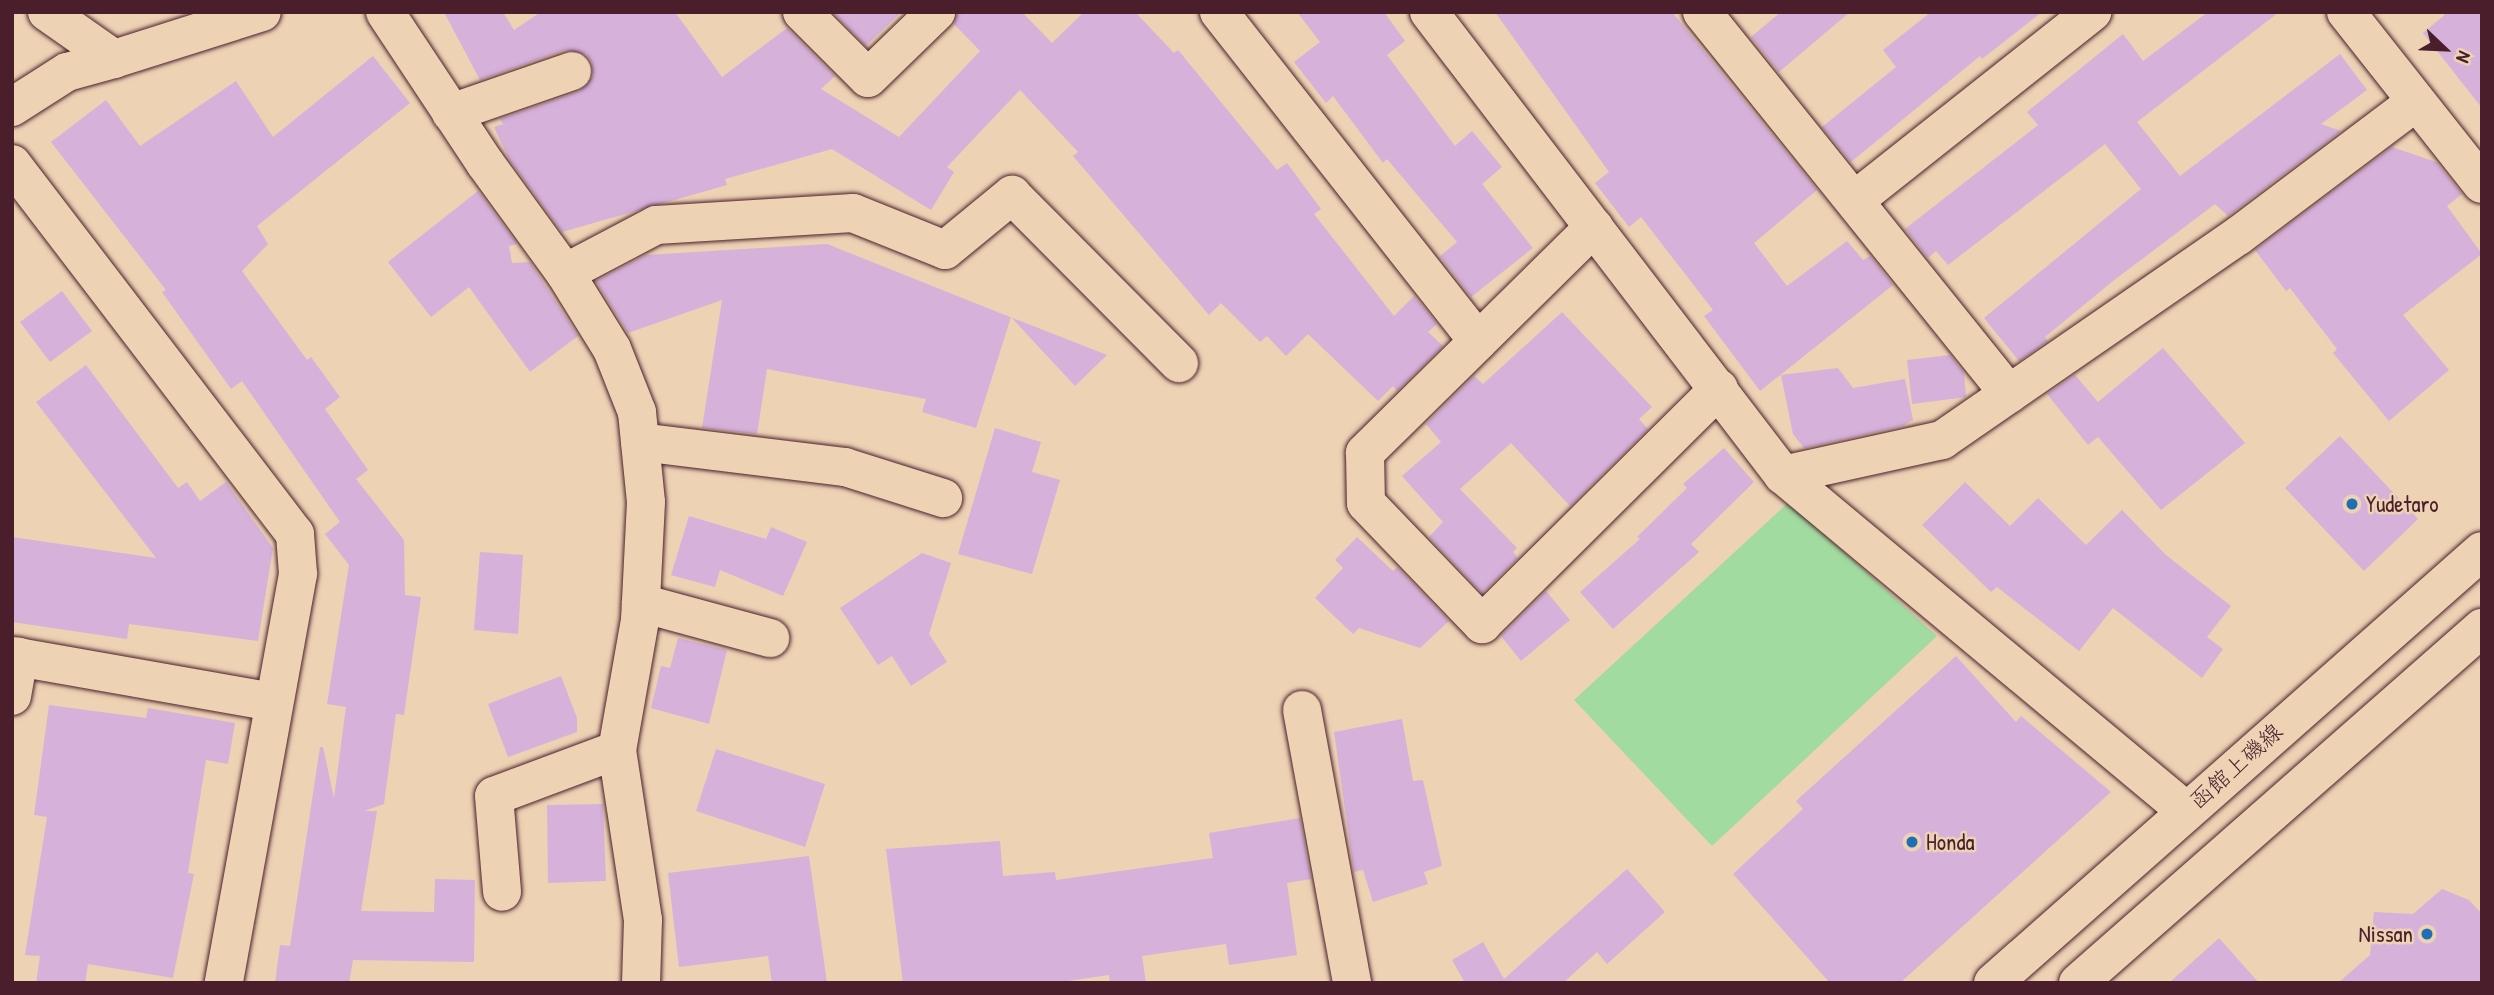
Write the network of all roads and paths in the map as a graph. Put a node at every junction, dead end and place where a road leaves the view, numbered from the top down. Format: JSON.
{"nodes":[{"id":1,"x":47,"y":12,"type":"edge"},
{"id":2,"x":262,"y":12,"type":"edge"},
{"id":3,"x":385,"y":12,"type":"edge"},
{"id":4,"x":802,"y":12,"type":"edge"},
{"id":5,"x":936,"y":12,"type":"edge"},
{"id":6,"x":1219,"y":12,"type":"edge"},
{"id":7,"x":1430,"y":12,"type":"edge"},
{"id":8,"x":1702,"y":12,"type":"edge"},
{"id":9,"x":2092,"y":12,"type":"edge"},
{"id":10,"x":2346,"y":12,"type":"edge"},
{"id":11,"x":114,"y":59,"type":"junction"},
{"id":12,"x":572,"y":71,"type":"dead end"},
{"id":13,"x":2416,"y":102,"type":"junction"},
{"id":14,"x":12,"y":107,"type":"edge"},
{"id":15,"x":451,"y":113,"type":"junction"},
{"id":16,"x":12,"y":164,"type":"edge"},
{"id":17,"x":2482,"y":184,"type":"edge"},
{"id":18,"x":1855,"y":200,"type":"junction"},
{"id":19,"x":1594,"y":227,"type":"junction"},
{"id":20,"x":565,"y":272,"type":"junction"},
{"id":21,"x":1478,"y":341,"type":"junction"},
{"id":22,"x":1179,"y":363,"type":"dead end"},
{"id":23,"x":1719,"y":389,"type":"junction"},
{"id":24,"x":2009,"y":394,"type":"junction"},
{"id":25,"x":640,"y":442,"type":"junction"},
{"id":26,"x":1783,"y":475,"type":"junction"},
{"id":27,"x":943,"y":498,"type":"dead end"},
{"id":28,"x":2482,"y":551,"type":"edge"},
{"id":29,"x":641,"y":603,"type":"junction"},
{"id":30,"x":2482,"y":628,"type":"edge"},
{"id":31,"x":769,"y":638,"type":"dead end"},
{"id":32,"x":15,"y":656,"type":"edge"},
{"id":33,"x":12,"y":696,"type":"edge"},
{"id":34,"x":273,"y":702,"type":"junction"},
{"id":35,"x":1302,"y":710,"type":"dead end"},
{"id":36,"x":617,"y":750,"type":"junction"},
{"id":37,"x":2186,"y":811,"type":"junction"},
{"id":38,"x":502,"y":892,"type":"dead end"},
{"id":39,"x":224,"y":983,"type":"edge"},
{"id":40,"x":641,"y":983,"type":"edge"},
{"id":41,"x":1352,"y":983,"type":"edge"},
{"id":42,"x":1993,"y":983,"type":"edge"},
{"id":43,"x":2078,"y":983,"type":"edge"}],
"edges":[{"from":1,"to":11,"type":"street"},
{"from":2,"to":11,"type":"street"},
{"from":3,"to":15,"type":"street"},
{"from":4,"to":5,"type":"street"},
{"from":6,"to":21,"type":"street"},
{"from":7,"to":19,"type":"street"},
{"from":8,"to":18,"type":"street"},
{"from":9,"to":18,"type":"street"},
{"from":10,"to":13,"type":"street"},
{"from":11,"to":14,"type":"street"},
{"from":12,"to":15,"type":"street"},
{"from":13,"to":17,"type":"street"},
{"from":13,"to":24,"type":"street"},
{"from":15,"to":20,"type":"street"},
{"from":16,"to":34,"type":"street"},
{"from":18,"to":24,"type":"street"},
{"from":19,"to":21,"type":"street"},
{"from":19,"to":23,"type":"street"},
{"from":20,"to":22,"type":"street"},
{"from":20,"to":25,"type":"street"},
{"from":21,"to":23,"type":"street"},
{"from":23,"to":26,"type":"street"},
{"from":24,"to":26,"type":"street"},
{"from":25,"to":27,"type":"street"},
{"from":25,"to":29,"type":"street"},
{"from":26,"to":37,"type":"street"},
{"from":28,"to":37,"type":"street","name":"函館上磯線"},
{"from":29,"to":31,"type":"street"},
{"from":29,"to":36,"type":"street"},
{"from":30,"to":43,"type":"street"},
{"from":32,"to":33,"type":"street"},
{"from":32,"to":34,"type":"street"},
{"from":34,"to":39,"type":"street"},
{"from":35,"to":41,"type":"street"},
{"from":36,"to":38,"type":"street"},
{"from":36,"to":40,"type":"street"},
{"from":37,"to":42,"type":"street","name":"函館上磯線"}]}
